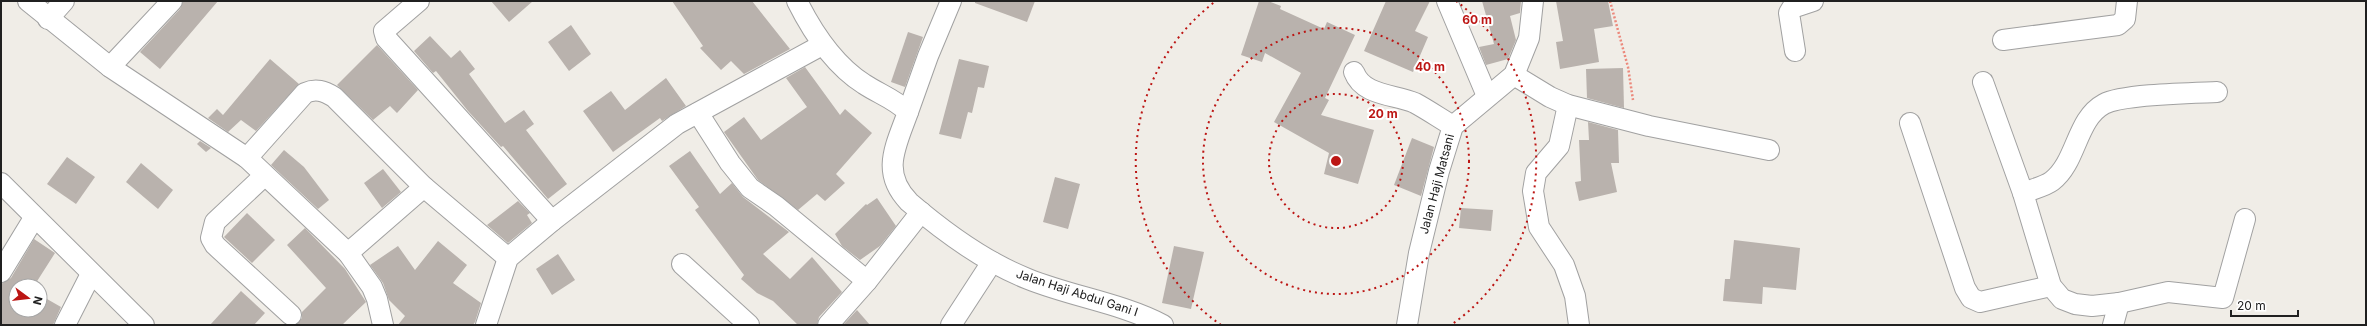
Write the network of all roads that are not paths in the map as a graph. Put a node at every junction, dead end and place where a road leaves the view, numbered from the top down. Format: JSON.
{"nodes":[{"id":1,"x":28,"y":1,"type":"edge"},
{"id":2,"x":64,"y":1,"type":"edge"},
{"id":3,"x":172,"y":1,"type":"edge"},
{"id":4,"x":419,"y":1,"type":"edge"},
{"id":5,"x":797,"y":1,"type":"edge"},
{"id":6,"x":951,"y":1,"type":"edge"},
{"id":7,"x":1447,"y":1,"type":"edge"},
{"id":8,"x":1533,"y":1,"type":"edge"},
{"id":9,"x":1813,"y":1,"type":"edge"},
{"id":10,"x":2127,"y":1,"type":"edge"},
{"id":11,"x":48,"y":19,"type":"junction"},
{"id":12,"x":2003,"y":40,"type":"dead end"},
{"id":13,"x":822,"y":45,"type":"junction"},
{"id":14,"x":1795,"y":51,"type":"dead end"},
{"id":15,"x":110,"y":67,"type":"junction"},
{"id":16,"x":1354,"y":72,"type":"dead end"},
{"id":17,"x":1514,"y":74,"type":"junction"},
{"id":18,"x":1983,"y":82,"type":"dead end"},
{"id":19,"x":2217,"y":92,"type":"dead end"},
{"id":20,"x":1487,"y":96,"type":"junction"},
{"id":21,"x":1568,"y":105,"type":"junction"},
{"id":22,"x":908,"y":112,"type":"junction"},
{"id":23,"x":698,"y":113,"type":"junction"},
{"id":24,"x":1910,"y":123,"type":"dead end"},
{"id":25,"x":1453,"y":126,"type":"junction"},
{"id":26,"x":1769,"y":150,"type":"dead end"},
{"id":27,"x":247,"y":158,"type":"junction"},
{"id":28,"x":264,"y":176,"type":"junction"},
{"id":29,"x":1,"y":183,"type":"edge"},
{"id":30,"x":424,"y":187,"type":"junction"},
{"id":31,"x":2023,"y":193,"type":"junction"},
{"id":32,"x":921,"y":212,"type":"junction"},
{"id":33,"x":34,"y":218,"type":"junction"},
{"id":34,"x":2245,"y":219,"type":"dead end"},
{"id":35,"x":552,"y":221,"type":"junction"},
{"id":36,"x":348,"y":253,"type":"junction"},
{"id":37,"x":508,"y":258,"type":"junction"},
{"id":38,"x":992,"y":262,"type":"junction"},
{"id":39,"x":682,"y":264,"type":"dead end"},
{"id":40,"x":1,"y":272,"type":"edge"},
{"id":41,"x":91,"y":274,"type":"junction"},
{"id":42,"x":867,"y":281,"type":"junction"},
{"id":43,"x":2051,"y":286,"type":"junction"},
{"id":44,"x":2119,"y":303,"type":"junction"},
{"id":45,"x":291,"y":315,"type":"dead end"},
{"id":46,"x":135,"y":322,"type":"edge"},
{"id":47,"x":65,"y":325,"type":"edge"},
{"id":48,"x":383,"y":325,"type":"edge"},
{"id":49,"x":486,"y":325,"type":"edge"},
{"id":50,"x":749,"y":325,"type":"edge"},
{"id":51,"x":828,"y":325,"type":"edge"},
{"id":52,"x":951,"y":325,"type":"edge"},
{"id":53,"x":1163,"y":325,"type":"edge"},
{"id":54,"x":1407,"y":325,"type":"edge"},
{"id":55,"x":1579,"y":325,"type":"edge"},
{"id":56,"x":2113,"y":325,"type":"edge"}],
"edges":[{"from":1,"to":11,"type":"street"},
{"from":2,"to":11,"type":"street"},
{"from":3,"to":15,"type":"street"},
{"from":4,"to":35,"type":"street"},
{"from":5,"to":13,"type":"street"},
{"from":6,"to":22,"type":"street","name":"Jalan Haji Abdul Gani I"},
{"from":7,"to":20,"type":"street"},
{"from":8,"to":17,"type":"street","name":"Jalan Haji Matsani"},
{"from":9,"to":14,"type":"street"},
{"from":10,"to":12,"type":"street"},
{"from":11,"to":15,"type":"street"},
{"from":13,"to":22,"type":"street"},
{"from":13,"to":23,"type":"street"},
{"from":15,"to":27,"type":"street"},
{"from":16,"to":25,"type":"street"},
{"from":17,"to":20,"type":"street","name":"Jalan Haji Matsani"},
{"from":17,"to":21,"type":"street"},
{"from":18,"to":31,"type":"street"},
{"from":19,"to":31,"type":"street"},
{"from":20,"to":25,"type":"street","name":"Jalan Haji Matsani"},
{"from":21,"to":26,"type":"street"},
{"from":21,"to":55,"type":"street"},
{"from":22,"to":32,"type":"street","name":"Jalan Haji Abdul Gani I"},
{"from":23,"to":35,"type":"street"},
{"from":23,"to":42,"type":"street"},
{"from":24,"to":43,"type":"street"},
{"from":25,"to":54,"type":"street","name":"Jalan Haji Matsani"},
{"from":27,"to":28,"type":"street"},
{"from":27,"to":30,"type":"street"},
{"from":28,"to":36,"type":"street"},
{"from":28,"to":45,"type":"street"},
{"from":29,"to":33,"type":"street"},
{"from":30,"to":36,"type":"street"},
{"from":30,"to":37,"type":"street"},
{"from":31,"to":43,"type":"street"},
{"from":32,"to":38,"type":"street","name":"Jalan Haji Abdul Gani I"},
{"from":32,"to":42,"type":"street"},
{"from":33,"to":40,"type":"street"},
{"from":33,"to":41,"type":"street"},
{"from":34,"to":44,"type":"street"},
{"from":35,"to":37,"type":"street"},
{"from":36,"to":48,"type":"street"},
{"from":37,"to":49,"type":"street"},
{"from":38,"to":52,"type":"street"},
{"from":38,"to":53,"type":"street","name":"Jalan Haji Abdul Gani I"},
{"from":39,"to":50,"type":"street"},
{"from":41,"to":46,"type":"street"},
{"from":41,"to":47,"type":"street"},
{"from":42,"to":51,"type":"street"},
{"from":43,"to":44,"type":"street"},
{"from":44,"to":56,"type":"street"}]}
